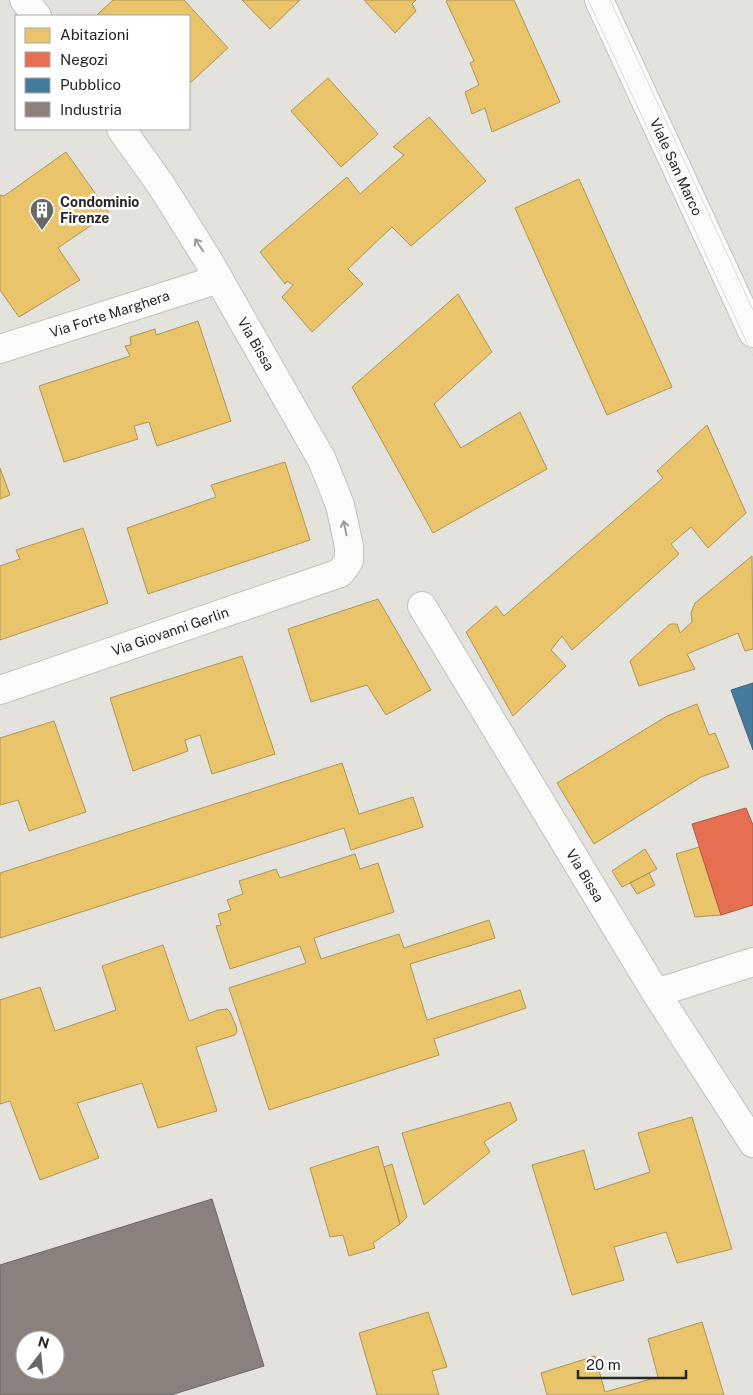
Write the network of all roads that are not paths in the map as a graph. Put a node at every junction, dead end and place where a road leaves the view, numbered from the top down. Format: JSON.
{"nodes":[{"id":1,"x":24,"y":0,"type":"edge"},
{"id":2,"x":598,"y":0,"type":"edge"},
{"id":3,"x":36,"y":15,"type":"edge"},
{"id":4,"x":122,"y":130,"type":"edge"},
{"id":5,"x":219,"y":279,"type":"junction"},
{"id":6,"x":753,"y":333,"type":"edge"},
{"id":7,"x":0,"y":349,"type":"edge"},
{"id":8,"x":340,"y":573,"type":"joint"},
{"id":9,"x":422,"y":606,"type":"dead end"},
{"id":10,"x":0,"y":690,"type":"edge"},
{"id":11,"x":753,"y":962,"type":"edge"},
{"id":12,"x":656,"y":993,"type":"junction"},
{"id":13,"x":753,"y":1142,"type":"edge"}],
"edges":[{"from":1,"to":3,"type":"street"},
{"from":2,"to":6,"type":"street","name":"Viale San Marco"},
{"from":5,"to":4,"type":"street","name":"Via Bissa","one_way":true},
{"from":5,"to":7,"type":"street","name":"Via Forte Marghera"},
{"from":8,"to":5,"type":"street","name":"Via Bissa","one_way":true},
{"from":8,"to":10,"type":"street","name":"Via Giovanni Gerlin"},
{"from":9,"to":12,"type":"street","name":"Via Bissa"},
{"from":11,"to":12,"type":"street"},
{"from":12,"to":13,"type":"street","name":"Via Bissa"}]}
